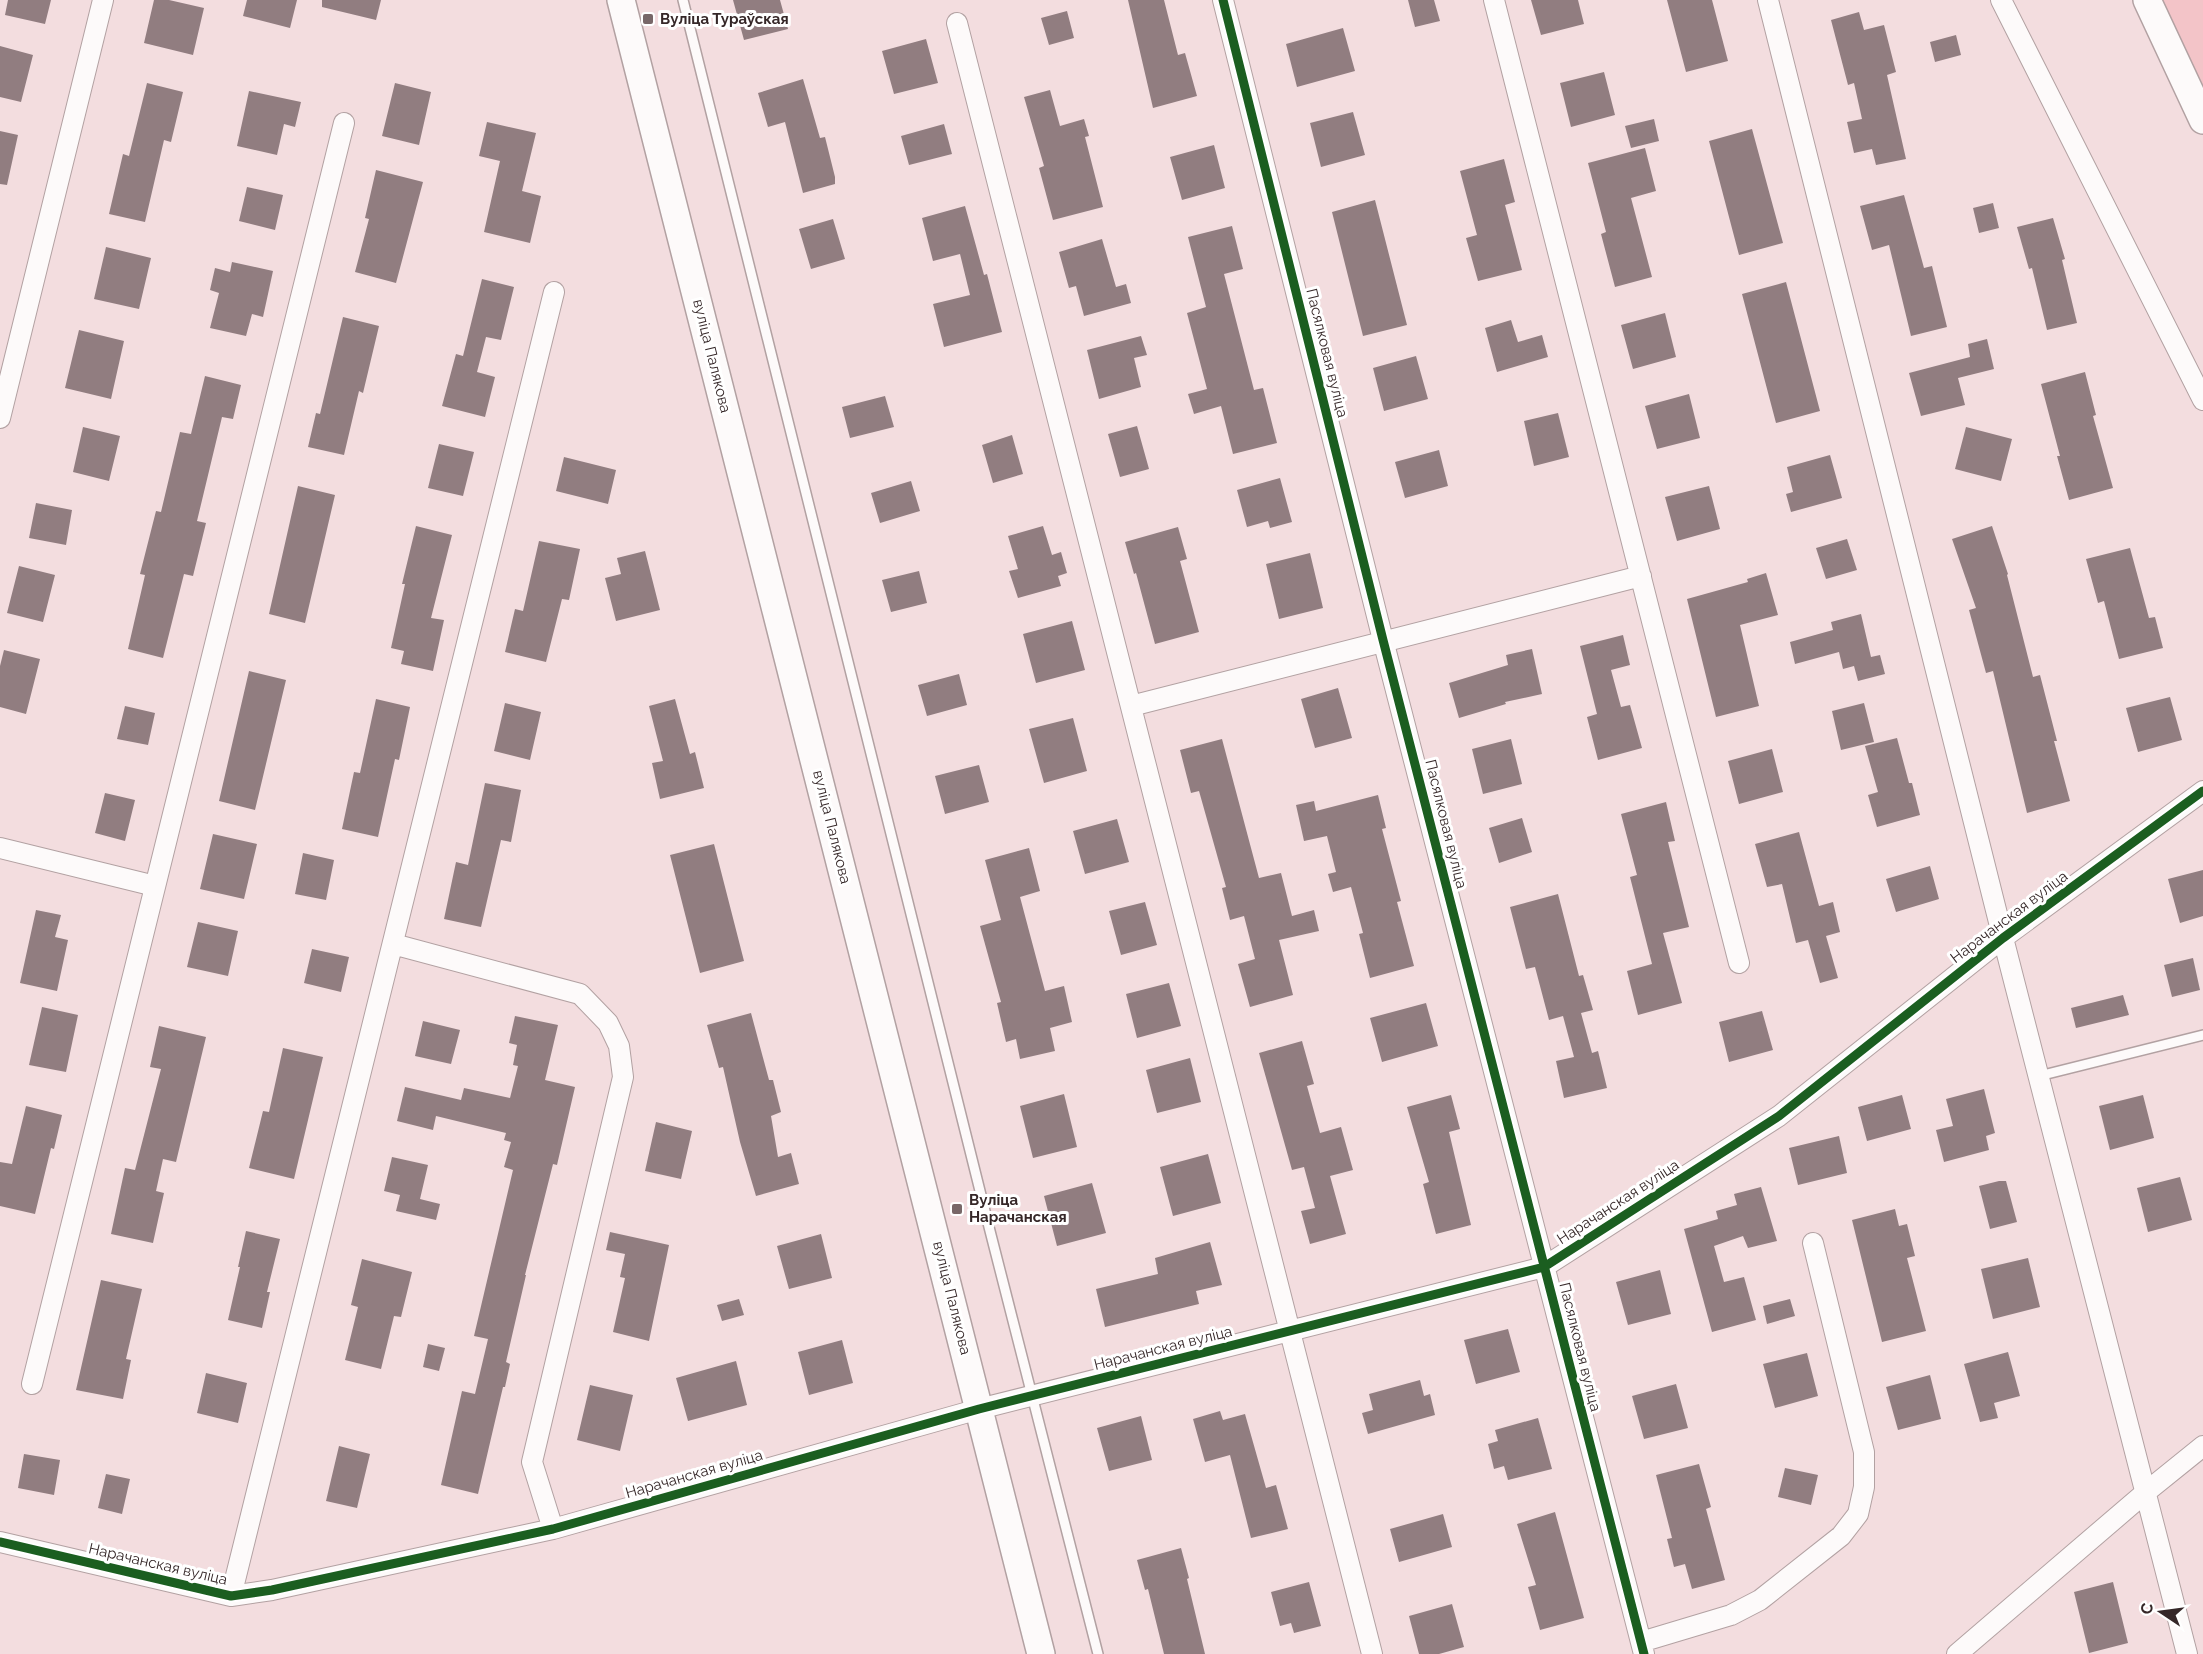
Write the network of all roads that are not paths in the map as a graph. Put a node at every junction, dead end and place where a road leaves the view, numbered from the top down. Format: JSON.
{"nodes":[{"id":1,"x":103,"y":0,"type":"edge"},
{"id":2,"x":621,"y":0,"type":"edge"},
{"id":3,"x":683,"y":0,"type":"edge"},
{"id":4,"x":1223,"y":0,"type":"edge"},
{"id":5,"x":1494,"y":0,"type":"edge"},
{"id":6,"x":1768,"y":0,"type":"edge"},
{"id":7,"x":2001,"y":0,"type":"edge"},
{"id":8,"x":2147,"y":0,"type":"edge"},
{"id":9,"x":957,"y":23,"type":"dead end"},
{"id":10,"x":2203,"y":120,"type":"edge"},
{"id":11,"x":344,"y":123,"type":"dead end"},
{"id":12,"x":554,"y":292,"type":"dead end"},
{"id":13,"x":2203,"y":400,"type":"edge"},
{"id":14,"x":0,"y":418,"type":"edge"},
{"id":15,"x":1641,"y":576,"type":"junction"},
{"id":16,"x":1383,"y":640,"type":"junction"},
{"id":17,"x":1131,"y":706,"type":"junction"},
{"id":18,"x":2203,"y":791,"type":"edge"},
{"id":19,"x":0,"y":848,"type":"edge"},
{"id":20,"x":155,"y":886,"type":"junction"},
{"id":21,"x":2003,"y":938,"type":"junction"},
{"id":22,"x":393,"y":944,"type":"junction"},
{"id":23,"x":1739,"y":963,"type":"dead end"},
{"id":24,"x":2203,"y":1035,"type":"edge"},
{"id":25,"x":2039,"y":1076,"type":"junction"},
{"id":26,"x":1813,"y":1243,"type":"dead end"},
{"id":27,"x":1544,"y":1267,"type":"junction"},
{"id":28,"x":1290,"y":1331,"type":"junction"},
{"id":29,"x":32,"y":1384,"type":"dead end"},
{"id":30,"x":1033,"y":1395,"type":"junction"},
{"id":31,"x":979,"y":1409,"type":"junction"},
{"id":32,"x":2203,"y":1446,"type":"edge"},
{"id":33,"x":2146,"y":1491,"type":"junction"},
{"id":34,"x":552,"y":1529,"type":"junction"},
{"id":35,"x":0,"y":1542,"type":"edge"},
{"id":36,"x":231,"y":1596,"type":"junction"},
{"id":37,"x":1643,"y":1648,"type":"edge"},
{"id":38,"x":1041,"y":1654,"type":"edge"},
{"id":39,"x":1098,"y":1654,"type":"edge"},
{"id":40,"x":1372,"y":1654,"type":"edge"},
{"id":41,"x":1957,"y":1654,"type":"edge"},
{"id":42,"x":2187,"y":1654,"type":"edge"}],
"edges":[{"from":1,"to":14,"type":"street"},
{"from":2,"to":31,"type":"street","name":"вуліца Палякова"},
{"from":3,"to":30,"type":"lane"},
{"from":4,"to":16,"type":"street","name":"Пасялковая вуліца"},
{"from":5,"to":15,"type":"street"},
{"from":6,"to":21,"type":"street"},
{"from":7,"to":13,"type":"street"},
{"from":8,"to":10,"type":"street"},
{"from":9,"to":17,"type":"street"},
{"from":11,"to":20,"type":"street"},
{"from":12,"to":22,"type":"street"},
{"from":15,"to":16,"type":"street"},
{"from":15,"to":23,"type":"street"},
{"from":16,"to":17,"type":"street"},
{"from":16,"to":27,"type":"street","name":"Пасялковая вуліца"},
{"from":17,"to":28,"type":"street"},
{"from":18,"to":21,"type":"street","name":"Нарачанская вуліца"},
{"from":19,"to":20,"type":"street"},
{"from":20,"to":29,"type":"street"},
{"from":21,"to":25,"type":"street"},
{"from":21,"to":27,"type":"street","name":"Нарачанская вуліца"},
{"from":22,"to":34,"type":"street"},
{"from":22,"to":36,"type":"street"},
{"from":24,"to":25,"type":"lane"},
{"from":25,"to":33,"type":"street"},
{"from":26,"to":37,"type":"street"},
{"from":27,"to":28,"type":"street","name":"Нарачанская вуліца"},
{"from":27,"to":37,"type":"street","name":"Пасялковая вуліца"},
{"from":28,"to":30,"type":"street","name":"Нарачанская вуліца"},
{"from":28,"to":40,"type":"street"},
{"from":30,"to":31,"type":"street","name":"Нарачанская вуліца"},
{"from":30,"to":39,"type":"lane"},
{"from":31,"to":34,"type":"street","name":"Нарачанская вуліца"},
{"from":31,"to":38,"type":"street","name":"вуліца Палякова"},
{"from":32,"to":33,"type":"street"},
{"from":33,"to":41,"type":"street"},
{"from":33,"to":42,"type":"street"},
{"from":34,"to":36,"type":"street","name":"Нарачанская вуліца"},
{"from":35,"to":36,"type":"street","name":"Нарачанская вуліца"}]}
